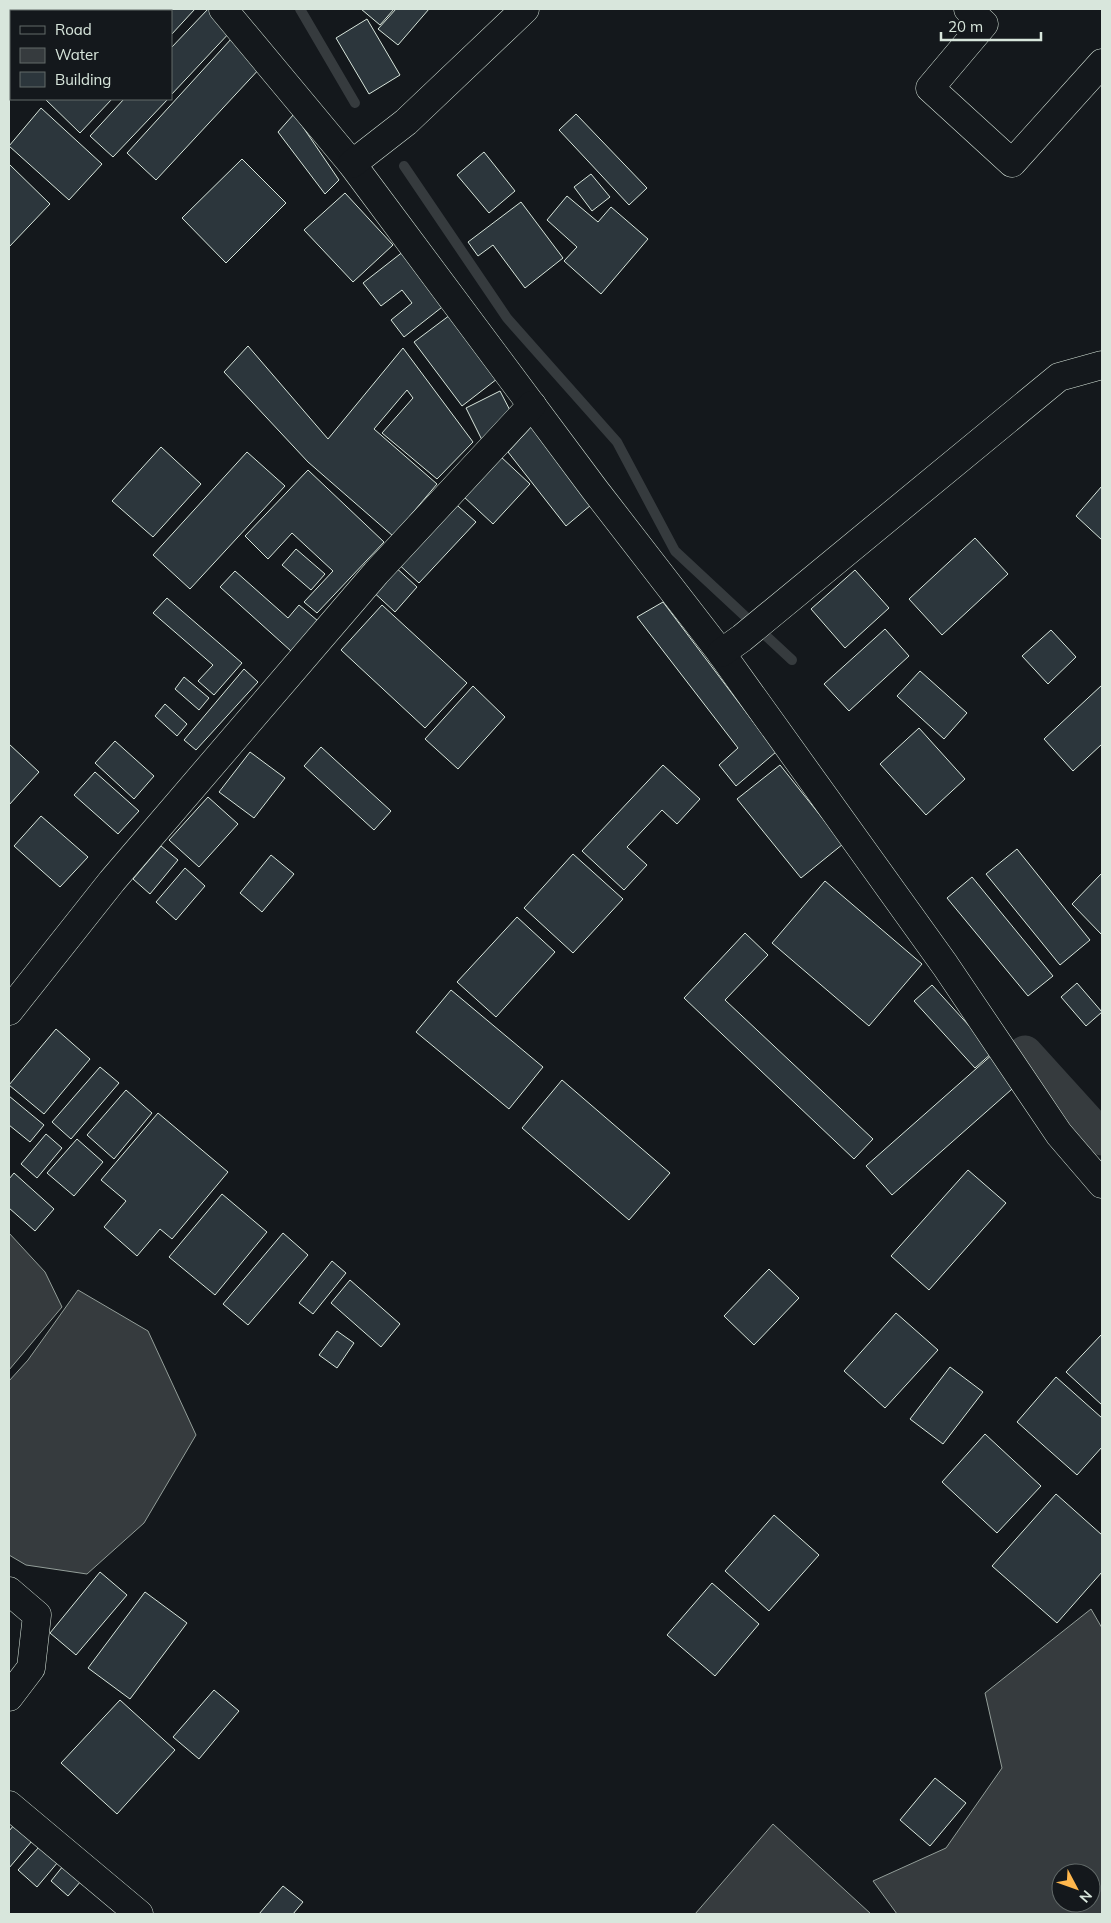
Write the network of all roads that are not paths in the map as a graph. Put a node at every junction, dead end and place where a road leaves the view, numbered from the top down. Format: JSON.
{"nodes":[{"id":1,"x":223,"y":9,"type":"edge"},
{"id":2,"x":525,"y":9,"type":"edge"},
{"id":3,"x":968,"y":9,"type":"edge"},
{"id":4,"x":1102,"y":62,"type":"edge"},
{"id":5,"x":352,"y":164,"type":"junction"},
{"id":6,"x":1102,"y":365,"type":"edge"},
{"id":7,"x":532,"y":405,"type":"junction"},
{"id":8,"x":732,"y":645,"type":"junction"},
{"id":9,"x":9,"y":1011,"type":"edge"},
{"id":10,"x":1102,"y":1184,"type":"edge"},
{"id":11,"x":9,"y":1591,"type":"edge"},
{"id":12,"x":9,"y":1697,"type":"edge"},
{"id":13,"x":9,"y":1805,"type":"edge"},
{"id":14,"x":139,"y":1914,"type":"edge"}],
"edges":[{"from":1,"to":5,"type":"street"},
{"from":2,"to":5,"type":"street"},
{"from":3,"to":4,"type":"street"},
{"from":5,"to":7,"type":"street"},
{"from":6,"to":8,"type":"street"},
{"from":7,"to":8,"type":"street"},
{"from":7,"to":9,"type":"street"},
{"from":8,"to":10,"type":"street"},
{"from":11,"to":12,"type":"street"},
{"from":13,"to":14,"type":"street"}]}
